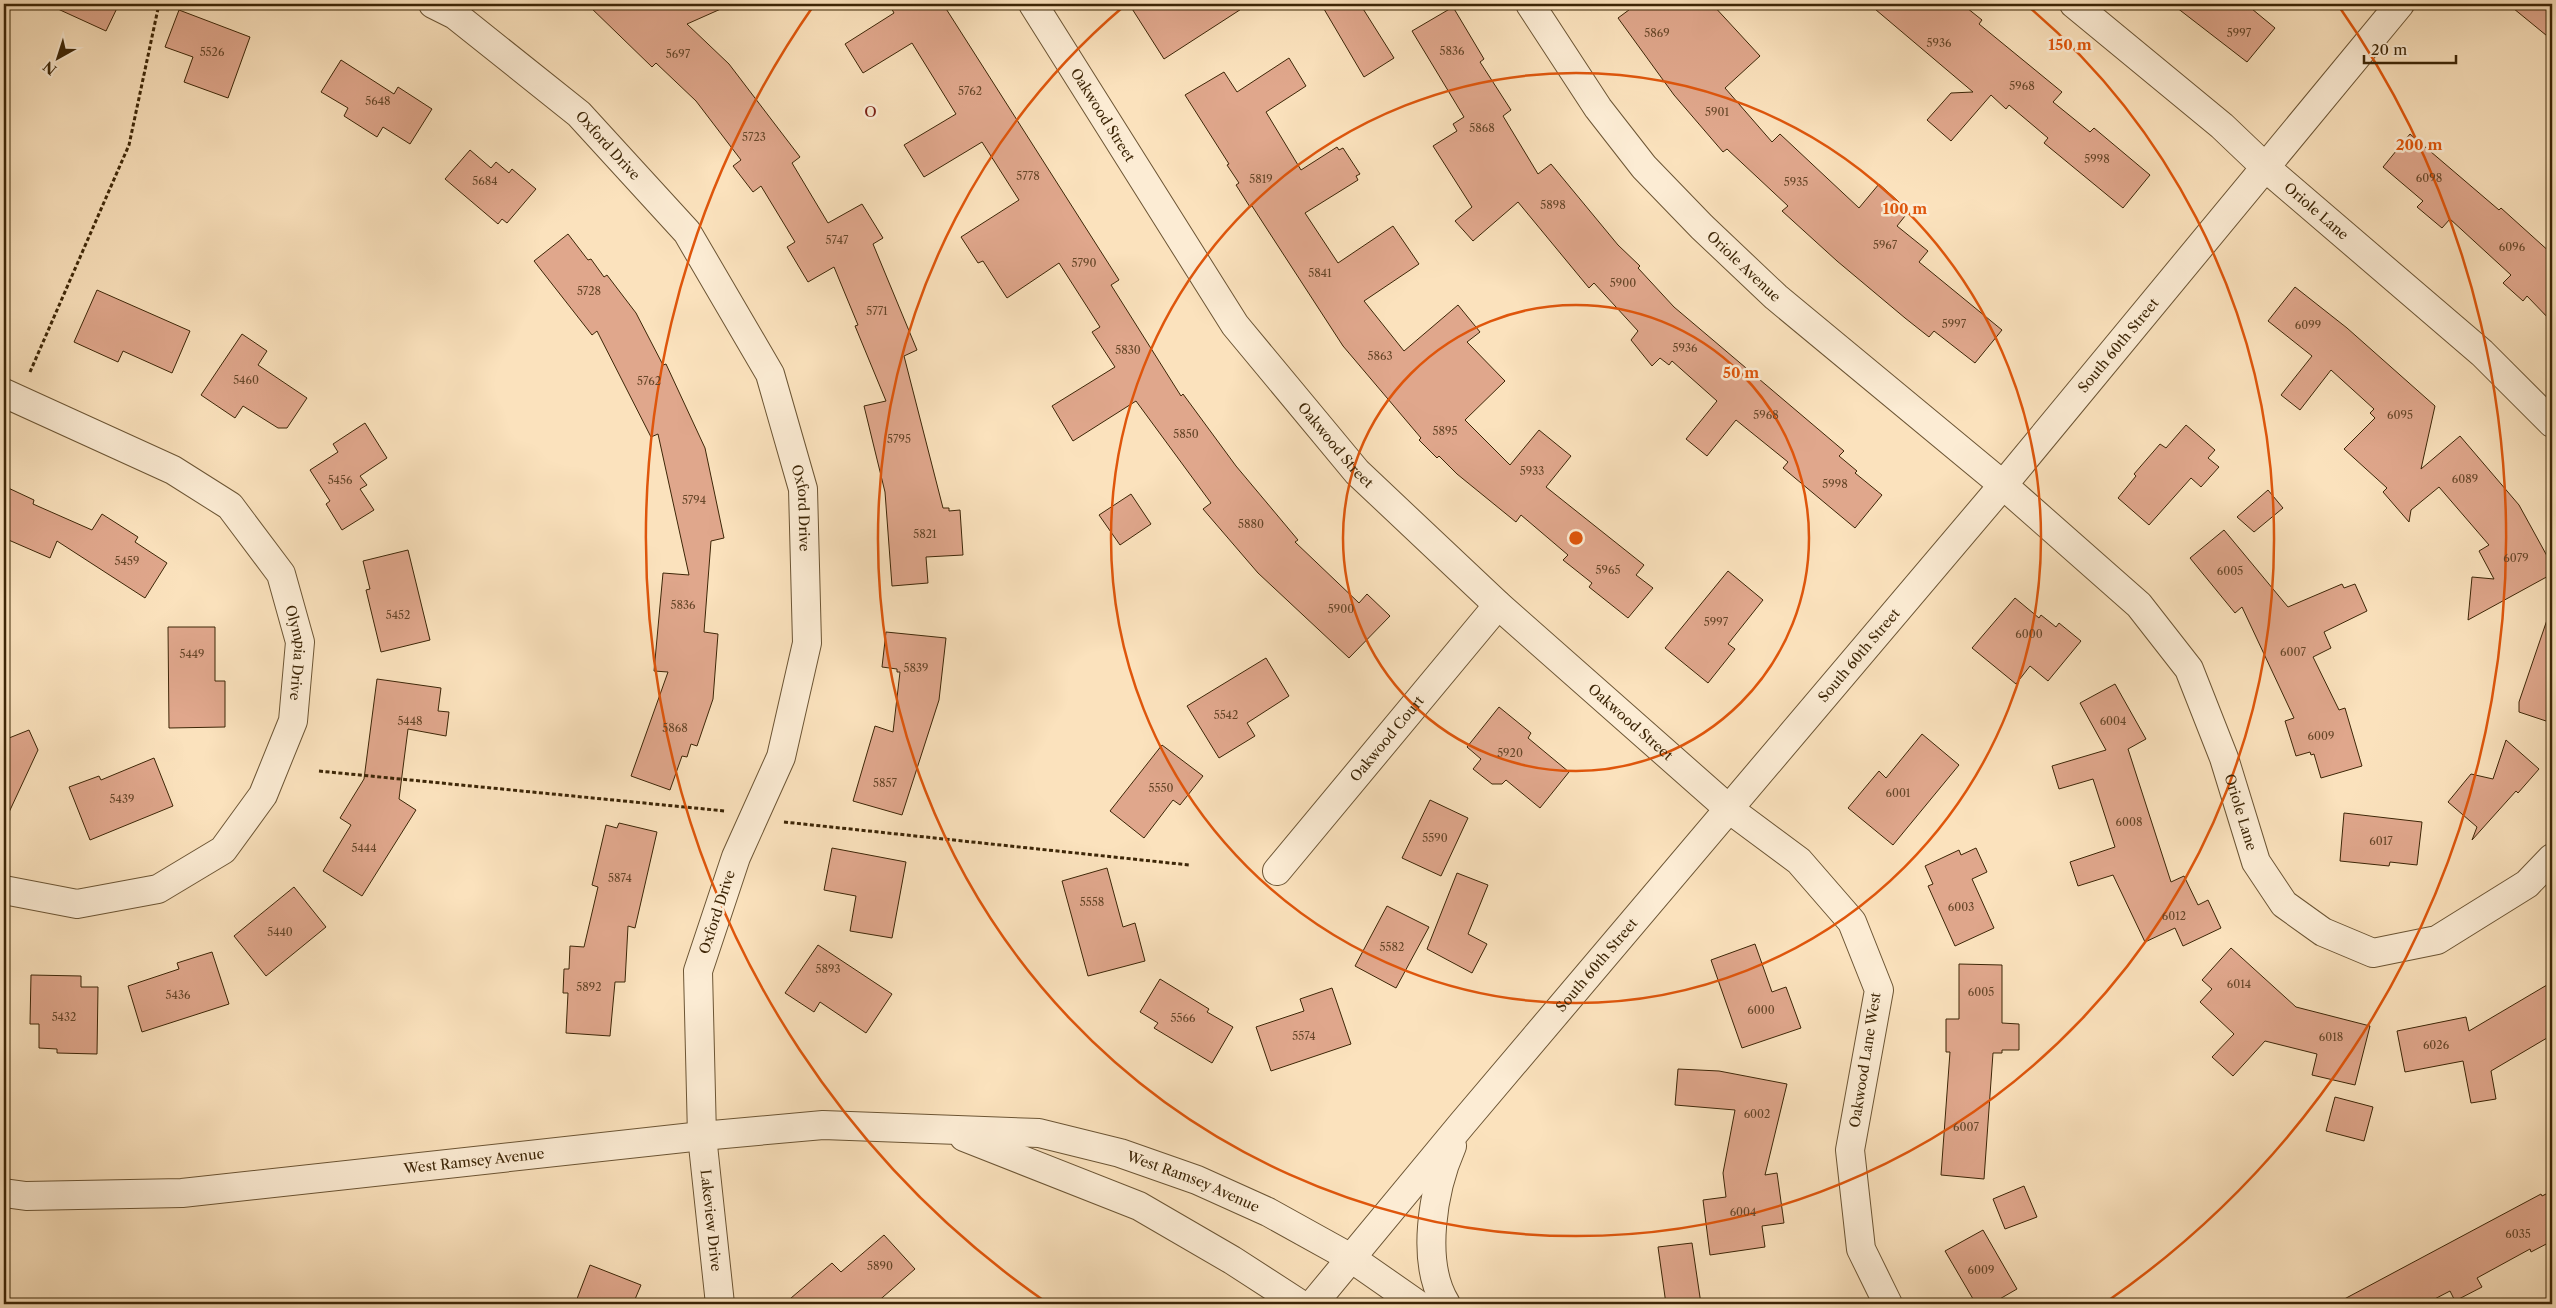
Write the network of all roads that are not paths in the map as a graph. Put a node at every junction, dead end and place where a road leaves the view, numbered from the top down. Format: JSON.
{"nodes":[{"id":1,"x":433,"y":4,"type":"edge"},
{"id":2,"x":1033,"y":4,"type":"edge"},
{"id":3,"x":1530,"y":4,"type":"edge"},
{"id":4,"x":2074,"y":4,"type":"edge"},
{"id":5,"x":2400,"y":4,"type":"edge"},
{"id":6,"x":2265,"y":167,"type":"junction"},
{"id":7,"x":11,"y":396,"type":"edge"},
{"id":8,"x":2552,"y":423,"type":"edge"},
{"id":9,"x":2003,"y":485,"type":"junction"},
{"id":10,"x":1498,"y":605,"type":"junction"},
{"id":11,"x":1729,"y":809,"type":"junction"},
{"id":12,"x":2552,"y":858,"type":"edge"},
{"id":13,"x":1277,"y":871,"type":"dead end"},
{"id":14,"x":4,"y":890,"type":"edge"},
{"id":15,"x":1462,"y":1124,"type":"junction"},
{"id":16,"x":944,"y":1129,"type":"junction"},
{"id":17,"x":702,"y":1136,"type":"junction"},
{"id":18,"x":4,"y":1193,"type":"edge"},
{"id":19,"x":1351,"y":1258,"type":"junction"},
{"id":20,"x":720,"y":1304,"type":"edge"},
{"id":21,"x":1300,"y":1304,"type":"edge"},
{"id":22,"x":1313,"y":1304,"type":"edge"},
{"id":23,"x":1417,"y":1304,"type":"edge"},
{"id":24,"x":1446,"y":1304,"type":"edge"},
{"id":25,"x":1888,"y":1304,"type":"edge"}],
"edges":[{"from":1,"to":17,"type":"street","name":"Oxford Drive"},
{"from":2,"to":10,"type":"street","name":"Oakwood Street"},
{"from":3,"to":9,"type":"street","name":"Oriole Avenue"},
{"from":4,"to":6,"type":"street","name":"Oriole Lane"},
{"from":5,"to":6,"type":"street","name":"South 60th Street"},
{"from":6,"to":8,"type":"street","name":"Oriole Lane"},
{"from":6,"to":9,"type":"street","name":"South 60th Street"},
{"from":7,"to":14,"type":"street","name":"Olympia Drive"},
{"from":9,"to":11,"type":"street","name":"South 60th Street"},
{"from":9,"to":12,"type":"street","name":"Oriole Lane"},
{"from":10,"to":11,"type":"street","name":"Oakwood Street"},
{"from":10,"to":13,"type":"street","name":"Oakwood Court"},
{"from":11,"to":15,"type":"street","name":"South 60th Street"},
{"from":11,"to":25,"type":"street","name":"Oakwood Lane West"},
{"from":15,"to":19,"type":"street","name":"South 60th Street"},
{"from":15,"to":24,"type":"street"},
{"from":16,"to":17,"type":"street","name":"West Ramsey Avenue"},
{"from":16,"to":19,"type":"street","name":"West Ramsey Avenue"},
{"from":16,"to":21,"type":"street","name":"West Ramsey Avenue"},
{"from":17,"to":18,"type":"street","name":"West Ramsey Avenue"},
{"from":17,"to":20,"type":"street","name":"Lakeview Drive"},
{"from":19,"to":22,"type":"street","name":"South 60th Street"},
{"from":19,"to":23,"type":"street","name":"West Ramsey Avenue"}]}
